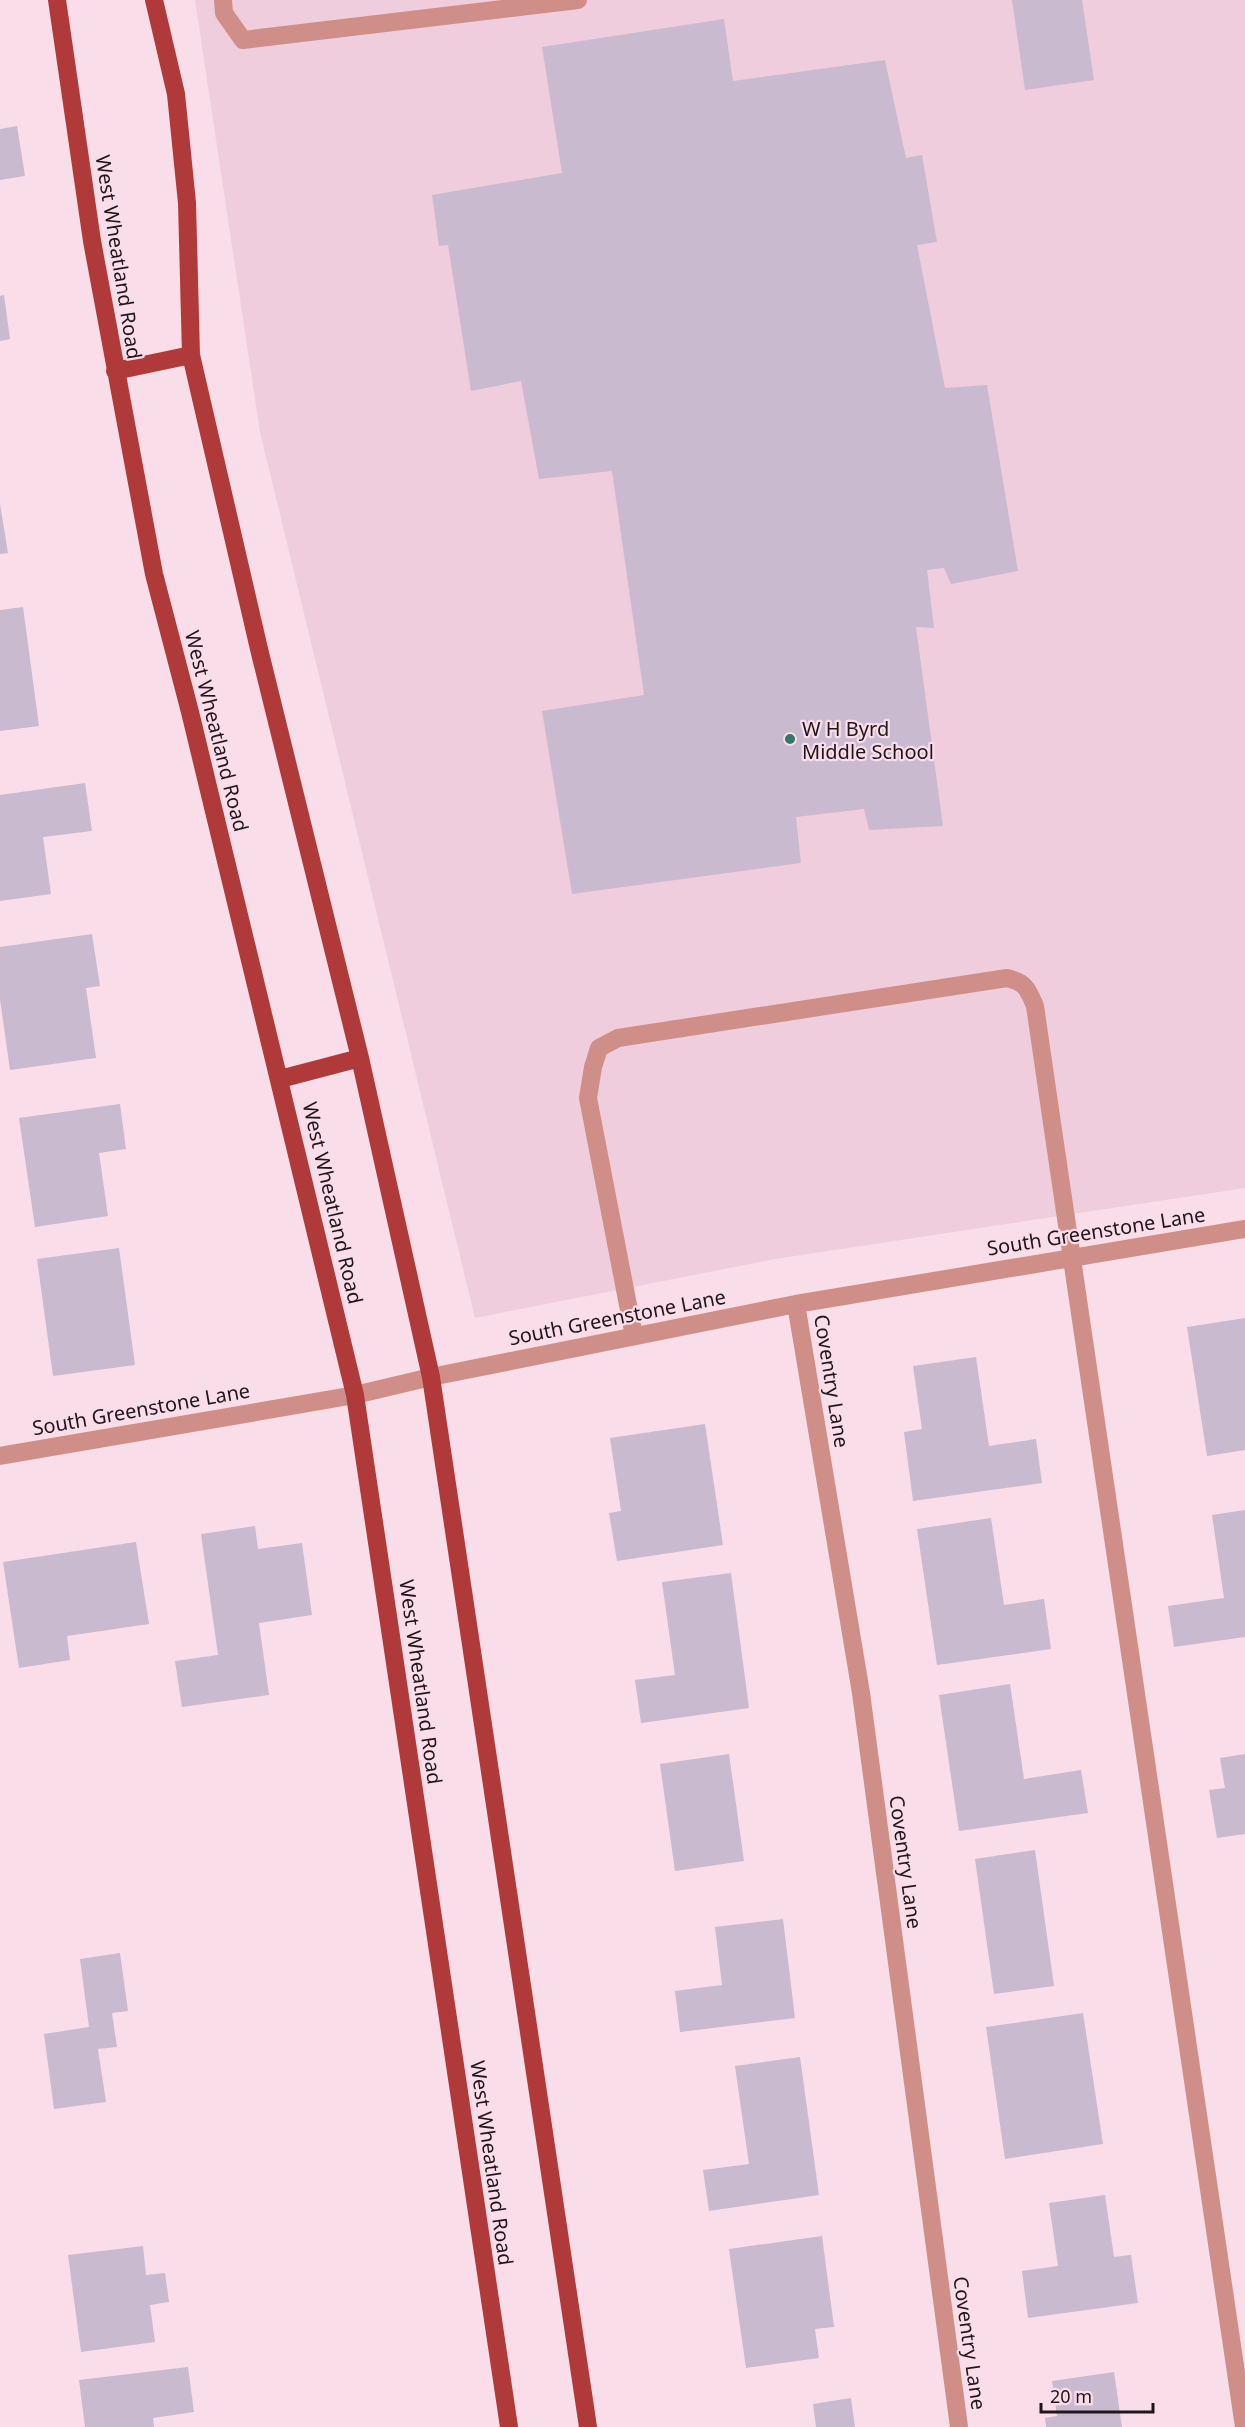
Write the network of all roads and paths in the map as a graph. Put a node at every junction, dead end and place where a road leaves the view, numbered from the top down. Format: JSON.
{"nodes":[{"id":1,"x":57,"y":0,"type":"edge"},
{"id":2,"x":154,"y":0,"type":"edge"},
{"id":3,"x":223,"y":0,"type":"edge"},
{"id":4,"x":578,"y":0,"type":"edge"},
{"id":5,"x":191,"y":356,"type":"junction"},
{"id":6,"x":115,"y":371,"type":"junction"},
{"id":7,"x":360,"y":1058,"type":"junction"},
{"id":8,"x":280,"y":1079,"type":"junction"},
{"id":9,"x":1245,"y":1229,"type":"edge"},
{"id":10,"x":1072,"y":1258,"type":"junction"},
{"id":11,"x":796,"y":1304,"type":"junction"},
{"id":12,"x":634,"y":1336,"type":"junction"},
{"id":13,"x":431,"y":1377,"type":"junction"},
{"id":14,"x":355,"y":1395,"type":"junction"},
{"id":15,"x":0,"y":1456,"type":"edge"},
{"id":16,"x":509,"y":2427,"type":"edge"},
{"id":17,"x":588,"y":2427,"type":"edge"},
{"id":18,"x":958,"y":2427,"type":"edge"},
{"id":19,"x":1244,"y":2427,"type":"edge"}],
"edges":[{"from":1,"to":6,"type":"main road","name":"West Wheatland Road"},
{"from":2,"to":5,"type":"main road"},
{"from":3,"to":4,"type":"street"},
{"from":5,"to":6,"type":"main road"},
{"from":5,"to":7,"type":"main road"},
{"from":6,"to":8,"type":"main road","name":"West Wheatland Road"},
{"from":7,"to":8,"type":"main road"},
{"from":7,"to":13,"type":"main road"},
{"from":8,"to":14,"type":"main road","name":"West Wheatland Road"},
{"from":9,"to":10,"type":"street","name":"South Greenstone Lane"},
{"from":10,"to":11,"type":"street","name":"South Greenstone Lane"},
{"from":10,"to":12,"type":"street"},
{"from":10,"to":19,"type":"street"},
{"from":11,"to":12,"type":"street","name":"South Greenstone Lane"},
{"from":11,"to":18,"type":"street","name":"Coventry Lane"},
{"from":12,"to":13,"type":"street","name":"South Greenstone Lane"},
{"from":13,"to":14,"type":"street","name":"South Greenstone Lane"},
{"from":13,"to":17,"type":"main road"},
{"from":14,"to":15,"type":"street","name":"South Greenstone Lane"},
{"from":14,"to":16,"type":"main road","name":"West Wheatland Road"}]}
